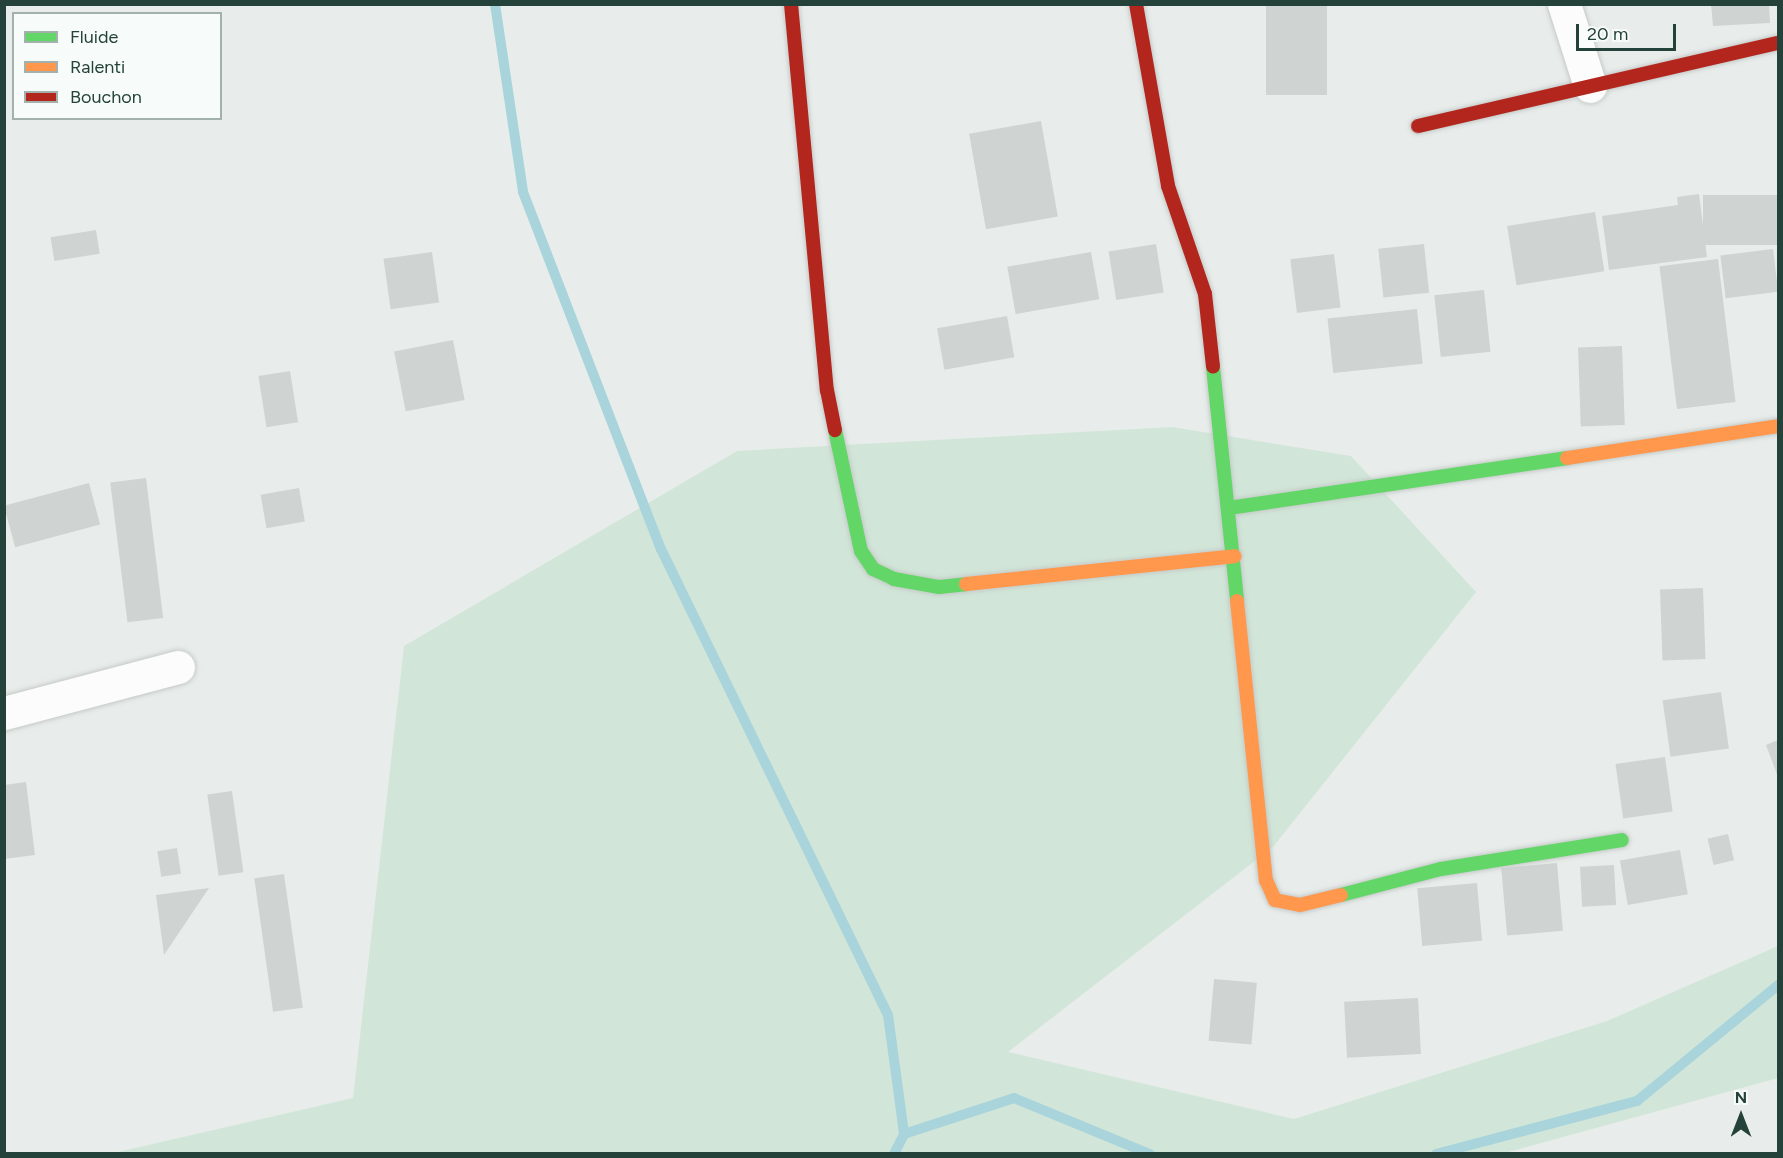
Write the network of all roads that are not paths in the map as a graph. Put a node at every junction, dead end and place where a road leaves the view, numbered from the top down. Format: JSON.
{"nodes":[{"id":1,"x":790,"y":4,"type":"edge"},
{"id":2,"x":1136,"y":4,"type":"edge"},
{"id":3,"x":1564,"y":4,"type":"edge"},
{"id":4,"x":1779,"y":43,"type":"edge"},
{"id":5,"x":1590,"y":86,"type":"junction"},
{"id":6,"x":1418,"y":126,"type":"dead end"},
{"id":7,"x":1779,"y":426,"type":"edge"},
{"id":8,"x":1229,"y":508,"type":"junction"},
{"id":9,"x":1235,"y":556,"type":"junction"},
{"id":10,"x":178,"y":667,"type":"dead end"},
{"id":11,"x":4,"y":713,"type":"edge"},
{"id":12,"x":1622,"y":840,"type":"dead end"}],
"edges":[{"from":1,"to":9,"type":"street"},
{"from":2,"to":8,"type":"street"},
{"from":3,"to":5,"type":"street"},
{"from":4,"to":5,"type":"street"},
{"from":5,"to":6,"type":"street"},
{"from":7,"to":8,"type":"street"},
{"from":8,"to":9,"type":"street"},
{"from":9,"to":12,"type":"street"},
{"from":10,"to":11,"type":"street"}]}
